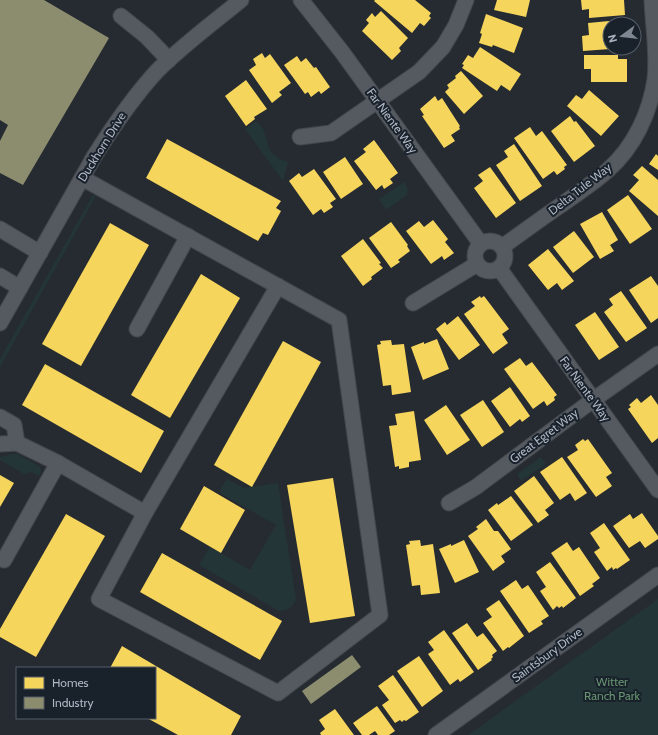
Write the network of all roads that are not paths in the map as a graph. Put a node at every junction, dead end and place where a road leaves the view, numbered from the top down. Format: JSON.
{"nodes":[{"id":1,"x":241,"y":0,"type":"edge"},
{"id":2,"x":301,"y":0,"type":"edge"},
{"id":3,"x":466,"y":0,"type":"edge"},
{"id":4,"x":652,"y":0,"type":"edge"},
{"id":5,"x":121,"y":16,"type":"dead end"},
{"id":6,"x":169,"y":60,"type":"junction"},
{"id":7,"x":378,"y":101,"type":"junction"},
{"id":8,"x":300,"y":137,"type":"dead end"},
{"id":9,"x":82,"y":178,"type":"junction"},
{"id":10,"x":0,"y":230,"type":"edge"},
{"id":11,"x":188,"y":236,"type":"junction"},
{"id":12,"x":481,"y":244,"type":"junction"},
{"id":13,"x":502,"y":247,"type":"junction"},
{"id":14,"x":40,"y":253,"type":"junction"},
{"id":15,"x":477,"y":264,"type":"junction"},
{"id":16,"x":499,"y":268,"type":"junction"},
{"id":17,"x":0,"y":276,"type":"edge"},
{"id":18,"x":278,"y":286,"type":"junction"},
{"id":19,"x":20,"y":288,"type":"junction"},
{"id":20,"x":413,"y":303,"type":"dead end"},
{"id":21,"x":0,"y":323,"type":"edge"},
{"id":22,"x":137,"y":329,"type":"dead end"},
{"id":23,"x":658,"y":354,"type":"edge"},
{"id":24,"x":593,"y":400,"type":"junction"},
{"id":25,"x":0,"y":417,"type":"edge"},
{"id":26,"x":17,"y":443,"type":"junction"},
{"id":27,"x":0,"y":444,"type":"edge"},
{"id":28,"x":58,"y":463,"type":"junction"},
{"id":29,"x":658,"y":490,"type":"edge"},
{"id":30,"x":449,"y":503,"type":"dead end"},
{"id":31,"x":145,"y":513,"type":"junction"},
{"id":32,"x":4,"y":560,"type":"dead end"},
{"id":33,"x":658,"y":575,"type":"edge"},
{"id":34,"x":436,"y":735,"type":"edge"}],
"edges":[{"from":1,"to":6,"type":"street","name":"Duckhorn Drive"},
{"from":2,"to":7,"type":"street","name":"Far Niente Way"},
{"from":3,"to":7,"type":"street"},
{"from":4,"to":13,"type":"street","name":"Delta Tule Way"},
{"from":5,"to":6,"type":"street"},
{"from":6,"to":9,"type":"street","name":"Duckhorn Drive"},
{"from":7,"to":8,"type":"street"},
{"from":7,"to":12,"type":"street","name":"Far Niente Way"},
{"from":9,"to":11,"type":"street"},
{"from":9,"to":14,"type":"street","name":"Duckhorn Drive"},
{"from":10,"to":14,"type":"street"},
{"from":11,"to":18,"type":"street"},
{"from":11,"to":22,"type":"street"},
{"from":12,"to":13,"type":"street"},
{"from":12,"to":15,"type":"street"},
{"from":13,"to":16,"type":"street"},
{"from":14,"to":19,"type":"street","name":"Duckhorn Drive"},
{"from":15,"to":16,"type":"street"},
{"from":15,"to":20,"type":"street"},
{"from":16,"to":24,"type":"street","name":"Far Niente Way"},
{"from":17,"to":19,"type":"street"},
{"from":18,"to":31,"type":"street"},
{"from":18,"to":31,"type":"street"},
{"from":19,"to":21,"type":"street","name":"Duckhorn Drive"},
{"from":23,"to":24,"type":"street","name":"Great Egret Way"},
{"from":24,"to":29,"type":"street","name":"Far Niente Way"},
{"from":24,"to":30,"type":"street","name":"Great Egret Way"},
{"from":25,"to":26,"type":"street"},
{"from":26,"to":27,"type":"street"},
{"from":26,"to":28,"type":"street"},
{"from":28,"to":31,"type":"street"},
{"from":28,"to":32,"type":"street"},
{"from":33,"to":34,"type":"street","name":"Saintsbury Drive"}]}
